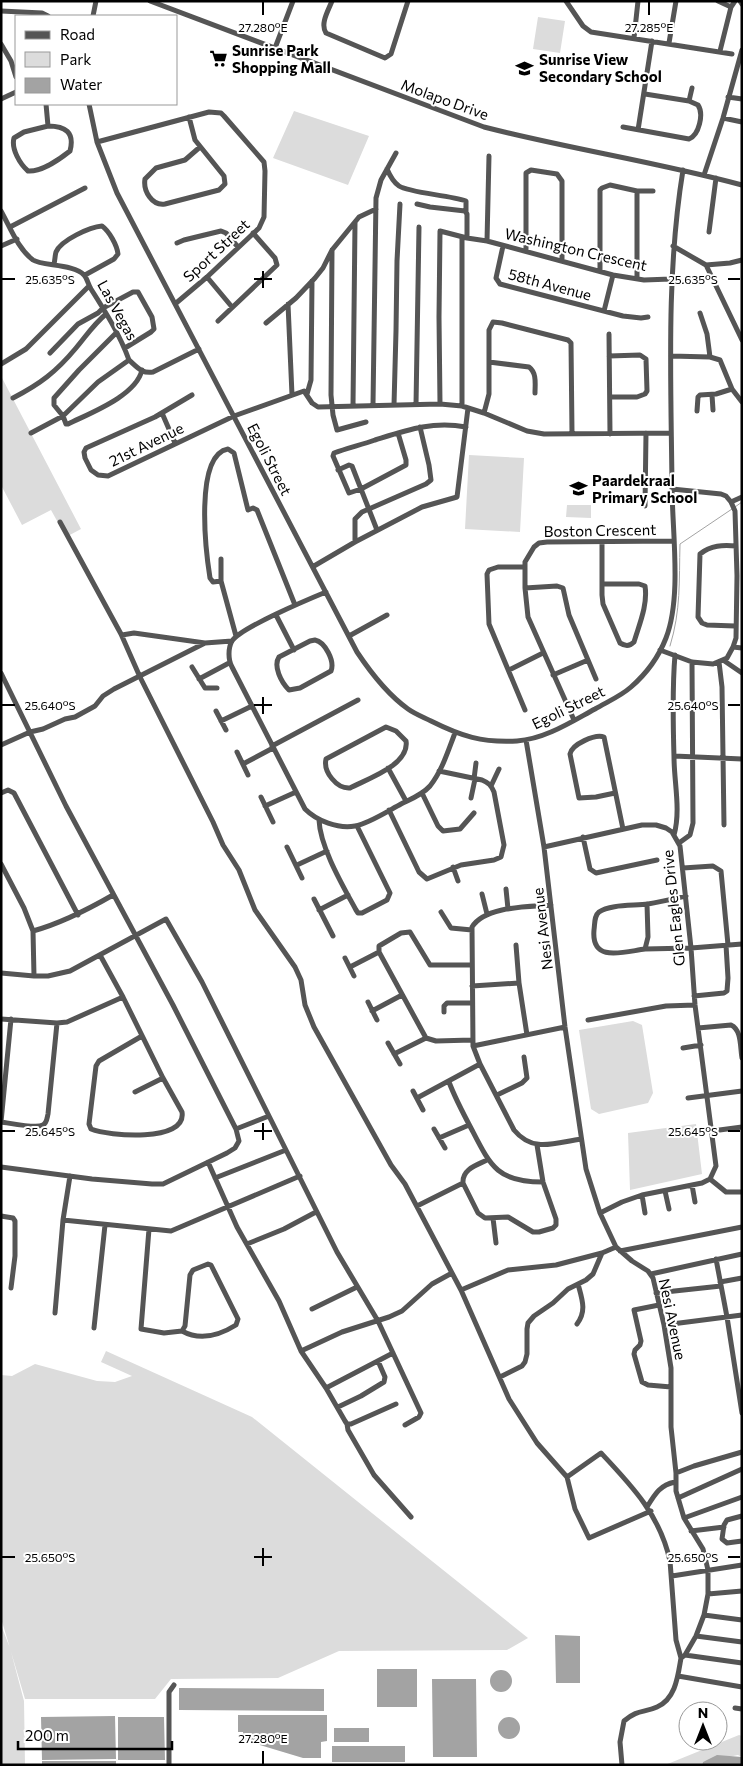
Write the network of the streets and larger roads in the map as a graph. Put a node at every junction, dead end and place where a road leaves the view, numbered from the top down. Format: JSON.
{"nodes":[{"id":1,"x":96,"y":1,"type":"edge"},
{"id":2,"x":150,"y":1,"type":"edge"},
{"id":3,"x":293,"y":1,"type":"edge"},
{"id":4,"x":332,"y":1,"type":"edge"},
{"id":5,"x":408,"y":1,"type":"edge"},
{"id":6,"x":566,"y":1,"type":"edge"},
{"id":7,"x":638,"y":1,"type":"edge"},
{"id":8,"x":676,"y":1,"type":"edge"},
{"id":9,"x":718,"y":1,"type":"edge"},
{"id":10,"x":735,"y":1,"type":"edge"},
{"id":11,"x":731,"y":7,"type":"junction"},
{"id":12,"x":1,"y":11,"type":"edge"},
{"id":13,"x":46,"y":15,"type":"edge"},
{"id":14,"x":93,"y":15,"type":"edge"},
{"id":15,"x":634,"y":38,"type":"junction"},
{"id":16,"x":652,"y":42,"type":"junction"},
{"id":17,"x":669,"y":43,"type":"junction"},
{"id":18,"x":1,"y":44,"type":"edge"},
{"id":19,"x":275,"y":48,"type":"junction"},
{"id":20,"x":742,"y":50,"type":"edge"},
{"id":21,"x":720,"y":51,"type":"junction"},
{"id":22,"x":732,"y":54,"type":"dead end"},
{"id":23,"x":14,"y":60,"type":"edge"},
{"id":24,"x":739,"y":69,"type":"edge"},
{"id":25,"x":692,"y":88,"type":"dead end"},
{"id":26,"x":15,"y":92,"type":"edge"},
{"id":27,"x":645,"y":94,"type":"junction"},
{"id":28,"x":728,"y":97,"type":"junction"},
{"id":29,"x":1,"y":99,"type":"edge"},
{"id":30,"x":742,"y":99,"type":"edge"},
{"id":31,"x":689,"y":101,"type":"junction"},
{"id":32,"x":46,"y":105,"type":"edge"},
{"id":33,"x":89,"y":105,"type":"edge"},
{"id":34,"x":189,"y":117,"type":"junction"},
{"id":35,"x":723,"y":118,"type":"junction"},
{"id":36,"x":742,"y":122,"type":"edge"},
{"id":37,"x":48,"y":126,"type":"junction"},
{"id":38,"x":623,"y":127,"type":"dead end"},
{"id":39,"x":638,"y":130,"type":"junction"},
{"id":40,"x":97,"y":142,"type":"junction"},
{"id":41,"x":200,"y":147,"type":"junction"},
{"id":42,"x":396,"y":153,"type":"dead end"},
{"id":43,"x":489,"y":156,"type":"dead end"},
{"id":44,"x":387,"y":170,"type":"junction"},
{"id":45,"x":683,"y":170,"type":"junction"},
{"id":46,"x":704,"y":175,"type":"junction"},
{"id":47,"x":716,"y":178,"type":"junction"},
{"id":48,"x":742,"y":185,"type":"edge"},
{"id":49,"x":85,"y":188,"type":"dead end"},
{"id":50,"x":637,"y":191,"type":"junction"},
{"id":51,"x":653,"y":191,"type":"dead end"},
{"id":52,"x":400,"y":204,"type":"dead end"},
{"id":53,"x":417,"y":204,"type":"dead end"},
{"id":54,"x":376,"y":208,"type":"junction"},
{"id":55,"x":1,"y":211,"type":"edge"},
{"id":56,"x":466,"y":212,"type":"junction"},
{"id":57,"x":355,"y":223,"type":"junction"},
{"id":58,"x":10,"y":227,"type":"junction"},
{"id":59,"x":419,"y":227,"type":"dead end"},
{"id":60,"x":710,"y":232,"type":"dead end"},
{"id":61,"x":253,"y":233,"type":"junction"},
{"id":62,"x":464,"y":237,"type":"junction"},
{"id":63,"x":17,"y":239,"type":"junction"},
{"id":64,"x":487,"y":241,"type":"junction"},
{"id":65,"x":177,"y":243,"type":"dead end"},
{"id":66,"x":1,"y":246,"type":"edge"},
{"id":67,"x":503,"y":246,"type":"junction"},
{"id":68,"x":673,"y":246,"type":"junction"},
{"id":69,"x":238,"y":247,"type":"junction"},
{"id":70,"x":332,"y":250,"type":"junction"},
{"id":71,"x":526,"y":251,"type":"junction"},
{"id":72,"x":562,"y":261,"type":"junction"},
{"id":73,"x":741,"y":261,"type":"edge"},
{"id":74,"x":54,"y":264,"type":"junction"},
{"id":75,"x":706,"y":264,"type":"junction"},
{"id":76,"x":742,"y":268,"type":"edge"},
{"id":77,"x":600,"y":271,"type":"junction"},
{"id":78,"x":85,"y":275,"type":"junction"},
{"id":79,"x":613,"y":275,"type":"junction"},
{"id":80,"x":207,"y":278,"type":"junction"},
{"id":81,"x":637,"y":279,"type":"junction"},
{"id":82,"x":671,"y":279,"type":"junction"},
{"id":83,"x":312,"y":281,"type":"junction"},
{"id":84,"x":89,"y":286,"type":"junction"},
{"id":85,"x":175,"y":304,"type":"junction"},
{"id":86,"x":288,"y":304,"type":"junction"},
{"id":87,"x":232,"y":307,"type":"junction"},
{"id":88,"x":103,"y":308,"type":"junction"},
{"id":89,"x":604,"y":311,"type":"junction"},
{"id":90,"x":700,"y":313,"type":"dead end"},
{"id":91,"x":106,"y":314,"type":"junction"},
{"id":92,"x":648,"y":317,"type":"dead end"},
{"id":93,"x":218,"y":321,"type":"dead end"},
{"id":94,"x":266,"y":323,"type":"dead end"},
{"id":95,"x":116,"y":333,"type":"junction"},
{"id":96,"x":609,"y":334,"type":"dead end"},
{"id":97,"x":742,"y":340,"type":"edge"},
{"id":98,"x":125,"y":348,"type":"junction"},
{"id":99,"x":200,"y":349,"type":"junction"},
{"id":100,"x":50,"y":353,"type":"dead end"},
{"id":101,"x":609,"y":356,"type":"junction"},
{"id":102,"x":672,"y":356,"type":"junction"},
{"id":103,"x":710,"y":357,"type":"junction"},
{"id":104,"x":129,"y":360,"type":"junction"},
{"id":105,"x":489,"y":362,"type":"junction"},
{"id":106,"x":1,"y":364,"type":"edge"},
{"id":107,"x":142,"y":370,"type":"junction"},
{"id":108,"x":732,"y":389,"type":"junction"},
{"id":109,"x":535,"y":393,"type":"dead end"},
{"id":110,"x":307,"y":394,"type":"junction"},
{"id":111,"x":192,"y":395,"type":"dead end"},
{"id":112,"x":292,"y":395,"type":"junction"},
{"id":113,"x":712,"y":395,"type":"junction"},
{"id":114,"x":610,"y":397,"type":"junction"},
{"id":115,"x":13,"y":398,"type":"dead end"},
{"id":116,"x":742,"y":402,"type":"edge"},
{"id":117,"x":440,"y":404,"type":"junction"},
{"id":118,"x":394,"y":405,"type":"junction"},
{"id":119,"x":416,"y":405,"type":"junction"},
{"id":120,"x":332,"y":406,"type":"junction"},
{"id":121,"x":353,"y":406,"type":"junction"},
{"id":122,"x":374,"y":406,"type":"junction"},
{"id":123,"x":462,"y":406,"type":"junction"},
{"id":124,"x":468,"y":408,"type":"junction"},
{"id":125,"x":713,"y":410,"type":"dead end"},
{"id":126,"x":697,"y":411,"type":"dead end"},
{"id":127,"x":162,"y":413,"type":"junction"},
{"id":128,"x":484,"y":413,"type":"junction"},
{"id":129,"x":63,"y":416,"type":"junction"},
{"id":130,"x":234,"y":416,"type":"junction"},
{"id":131,"x":366,"y":422,"type":"dead end"},
{"id":132,"x":420,"y":427,"type":"junction"},
{"id":133,"x":466,"y":427,"type":"junction"},
{"id":134,"x":31,"y":433,"type":"dead end"},
{"id":135,"x":398,"y":433,"type":"junction"},
{"id":136,"x":646,"y":433,"type":"junction"},
{"id":137,"x":672,"y":433,"type":"junction"},
{"id":138,"x":572,"y":434,"type":"junction"},
{"id":139,"x":610,"y":434,"type":"junction"},
{"id":140,"x":175,"y":443,"type":"junction"},
{"id":141,"x":338,"y":470,"type":"junction"},
{"id":142,"x":361,"y":489,"type":"junction"},
{"id":143,"x":672,"y":489,"type":"junction"},
{"id":144,"x":742,"y":497,"type":"edge"},
{"id":145,"x":732,"y":503,"type":"junction"},
{"id":146,"x":646,"y":506,"type":"dead end"},
{"id":147,"x":369,"y":508,"type":"junction"},
{"id":148,"x":60,"y":522,"type":"dead end"},
{"id":149,"x":377,"y":530,"type":"junction"},
{"id":150,"x":674,"y":541,"type":"junction"},
{"id":151,"x":355,"y":542,"type":"junction"},
{"id":152,"x":602,"y":542,"type":"junction"},
{"id":153,"x":736,"y":546,"type":"junction"},
{"id":154,"x":221,"y":559,"type":"dead end"},
{"id":155,"x":314,"y":566,"type":"junction"},
{"id":156,"x":525,"y":567,"type":"junction"},
{"id":157,"x":739,"y":575,"type":"edge"},
{"id":158,"x":221,"y":581,"type":"junction"},
{"id":159,"x":602,"y":584,"type":"junction"},
{"id":160,"x":525,"y":588,"type":"junction"},
{"id":161,"x":326,"y":592,"type":"junction"},
{"id":162,"x":295,"y":605,"type":"junction"},
{"id":163,"x":276,"y":615,"type":"junction"},
{"id":164,"x":386,"y":615,"type":"dead end"},
{"id":165,"x":735,"y":626,"type":"junction"},
{"id":166,"x":122,"y":636,"type":"junction"},
{"id":167,"x":349,"y":636,"type":"junction"},
{"id":168,"x":234,"y":638,"type":"junction"},
{"id":169,"x":205,"y":643,"type":"junction"},
{"id":170,"x":733,"y":647,"type":"junction"},
{"id":171,"x":742,"y":648,"type":"edge"},
{"id":172,"x":294,"y":650,"type":"junction"},
{"id":173,"x":660,"y":650,"type":"junction"},
{"id":174,"x":543,"y":653,"type":"junction"},
{"id":175,"x":675,"y":655,"type":"junction"},
{"id":176,"x":588,"y":660,"type":"junction"},
{"id":177,"x":721,"y":661,"type":"junction"},
{"id":178,"x":692,"y":662,"type":"junction"},
{"id":179,"x":229,"y":663,"type":"junction"},
{"id":180,"x":192,"y":667,"type":"dead end"},
{"id":181,"x":509,"y":670,"type":"junction"},
{"id":182,"x":1,"y":673,"type":"edge"},
{"id":183,"x":742,"y":673,"type":"edge"},
{"id":184,"x":140,"y":676,"type":"junction"},
{"id":185,"x":553,"y":676,"type":"junction"},
{"id":186,"x":199,"y":679,"type":"junction"},
{"id":187,"x":596,"y":679,"type":"dead end"},
{"id":188,"x":217,"y":688,"type":"dead end"},
{"id":189,"x":358,"y":700,"type":"dead end"},
{"id":190,"x":252,"y":706,"type":"junction"},
{"id":191,"x":525,"y":710,"type":"dead end"},
{"id":192,"x":216,"y":711,"type":"dead end"},
{"id":193,"x":574,"y":720,"type":"junction"},
{"id":194,"x":221,"y":721,"type":"junction"},
{"id":195,"x":226,"y":730,"type":"dead end"},
{"id":196,"x":30,"y":732,"type":"junction"},
{"id":197,"x":455,"y":733,"type":"junction"},
{"id":198,"x":526,"y":740,"type":"junction"},
{"id":199,"x":1,"y":745,"type":"edge"},
{"id":200,"x":272,"y":747,"type":"junction"},
{"id":201,"x":237,"y":752,"type":"dead end"},
{"id":202,"x":674,"y":756,"type":"junction"},
{"id":203,"x":692,"y":756,"type":"junction"},
{"id":204,"x":722,"y":758,"type":"junction"},
{"id":205,"x":742,"y":759,"type":"edge"},
{"id":206,"x":476,"y":763,"type":"dead end"},
{"id":207,"x":243,"y":764,"type":"junction"},
{"id":208,"x":388,"y":768,"type":"junction"},
{"id":209,"x":499,"y":769,"type":"dead end"},
{"id":210,"x":439,"y":771,"type":"junction"},
{"id":211,"x":248,"y":775,"type":"dead end"},
{"id":212,"x":474,"y":779,"type":"junction"},
{"id":213,"x":491,"y":786,"type":"junction"},
{"id":214,"x":296,"y":792,"type":"junction"},
{"id":215,"x":1,"y":793,"type":"edge"},
{"id":216,"x":615,"y":793,"type":"junction"},
{"id":217,"x":422,"y":794,"type":"junction"},
{"id":218,"x":261,"y":797,"type":"dead end"},
{"id":219,"x":471,"y":798,"type":"dead end"},
{"id":220,"x":406,"y":802,"type":"junction"},
{"id":221,"x":265,"y":806,"type":"junction"},
{"id":222,"x":389,"y":810,"type":"junction"},
{"id":223,"x":474,"y":813,"type":"dead end"},
{"id":224,"x":319,"y":820,"type":"junction"},
{"id":225,"x":273,"y":822,"type":"dead end"},
{"id":226,"x":724,"y":825,"type":"dead end"},
{"id":227,"x":356,"y":826,"type":"junction"},
{"id":228,"x":623,"y":829,"type":"junction"},
{"id":229,"x":674,"y":835,"type":"junction"},
{"id":230,"x":583,"y":837,"type":"junction"},
{"id":231,"x":679,"y":843,"type":"junction"},
{"id":232,"x":544,"y":846,"type":"junction"},
{"id":233,"x":287,"y":847,"type":"dead end"},
{"id":234,"x":327,"y":851,"type":"junction"},
{"id":235,"x":657,"y":860,"type":"dead end"},
{"id":236,"x":1,"y":864,"type":"edge"},
{"id":237,"x":297,"y":865,"type":"junction"},
{"id":238,"x":453,"y":867,"type":"junction"},
{"id":239,"x":683,"y":868,"type":"junction"},
{"id":240,"x":302,"y":878,"type":"dead end"},
{"id":241,"x":458,"y":881,"type":"dead end"},
{"id":242,"x":506,"y":890,"type":"dead end"},
{"id":243,"x":482,"y":894,"type":"dead end"},
{"id":244,"x":113,"y":895,"type":"junction"},
{"id":245,"x":348,"y":895,"type":"junction"},
{"id":246,"x":686,"y":896,"type":"junction"},
{"id":247,"x":314,"y":899,"type":"dead end"},
{"id":248,"x":647,"y":904,"type":"junction"},
{"id":249,"x":551,"y":905,"type":"junction"},
{"id":250,"x":508,"y":909,"type":"junction"},
{"id":251,"x":319,"y":910,"type":"junction"},
{"id":252,"x":441,"y":912,"type":"dead end"},
{"id":253,"x":487,"y":914,"type":"junction"},
{"id":254,"x":78,"y":915,"type":"junction"},
{"id":255,"x":472,"y":930,"type":"junction"},
{"id":256,"x":33,"y":932,"type":"junction"},
{"id":257,"x":136,"y":935,"type":"junction"},
{"id":258,"x":333,"y":936,"type":"dead end"},
{"id":259,"x":742,"y":944,"type":"edge"},
{"id":260,"x":516,"y":945,"type":"dead end"},
{"id":261,"x":727,"y":945,"type":"junction"},
{"id":262,"x":691,"y":948,"type":"junction"},
{"id":263,"x":645,"y":949,"type":"junction"},
{"id":264,"x":379,"y":952,"type":"junction"},
{"id":265,"x":100,"y":955,"type":"junction"},
{"id":266,"x":345,"y":958,"type":"dead end"},
{"id":267,"x":472,"y":966,"type":"junction"},
{"id":268,"x":350,"y":967,"type":"junction"},
{"id":269,"x":1,"y":973,"type":"edge"},
{"id":270,"x":34,"y":976,"type":"junction"},
{"id":271,"x":354,"y":976,"type":"dead end"},
{"id":272,"x":519,"y":983,"type":"junction"},
{"id":273,"x":472,"y":986,"type":"junction"},
{"id":274,"x":402,"y":995,"type":"junction"},
{"id":275,"x":694,"y":996,"type":"junction"},
{"id":276,"x":123,"y":997,"type":"junction"},
{"id":277,"x":368,"y":1002,"type":"dead end"},
{"id":278,"x":472,"y":1003,"type":"junction"},
{"id":279,"x":695,"y":1005,"type":"junction"},
{"id":280,"x":372,"y":1011,"type":"junction"},
{"id":281,"x":444,"y":1012,"type":"dead end"},
{"id":282,"x":1,"y":1019,"type":"edge"},
{"id":283,"x":11,"y":1020,"type":"junction"},
{"id":284,"x":377,"y":1020,"type":"dead end"},
{"id":285,"x":588,"y":1020,"type":"dead end"},
{"id":286,"x":57,"y":1023,"type":"junction"},
{"id":287,"x":565,"y":1027,"type":"junction"},
{"id":288,"x":698,"y":1028,"type":"junction"},
{"id":289,"x":527,"y":1035,"type":"junction"},
{"id":290,"x":142,"y":1036,"type":"junction"},
{"id":291,"x":426,"y":1038,"type":"junction"},
{"id":292,"x":388,"y":1043,"type":"dead end"},
{"id":293,"x":472,"y":1043,"type":"junction"},
{"id":294,"x":700,"y":1045,"type":"junction"},
{"id":295,"x":684,"y":1048,"type":"dead end"},
{"id":296,"x":394,"y":1054,"type":"junction"},
{"id":297,"x":524,"y":1057,"type":"dead end"},
{"id":298,"x":742,"y":1058,"type":"edge"},
{"id":299,"x":400,"y":1064,"type":"dead end"},
{"id":300,"x":480,"y":1064,"type":"junction"},
{"id":301,"x":163,"y":1078,"type":"junction"},
{"id":302,"x":449,"y":1082,"type":"junction"},
{"id":303,"x":413,"y":1091,"type":"dead end"},
{"id":304,"x":135,"y":1092,"type":"dead end"},
{"id":305,"x":742,"y":1092,"type":"edge"},
{"id":306,"x":497,"y":1095,"type":"junction"},
{"id":307,"x":708,"y":1096,"type":"junction"},
{"id":308,"x":417,"y":1098,"type":"junction"},
{"id":309,"x":688,"y":1098,"type":"dead end"},
{"id":310,"x":423,"y":1110,"type":"dead end"},
{"id":311,"x":269,"y":1116,"type":"junction"},
{"id":312,"x":1,"y":1122,"type":"edge"},
{"id":313,"x":469,"y":1124,"type":"junction"},
{"id":314,"x":742,"y":1127,"type":"edge"},
{"id":315,"x":236,"y":1129,"type":"junction"},
{"id":316,"x":434,"y":1129,"type":"dead end"},
{"id":317,"x":712,"y":1131,"type":"junction"},
{"id":318,"x":439,"y":1138,"type":"junction"},
{"id":319,"x":580,"y":1139,"type":"junction"},
{"id":320,"x":537,"y":1146,"type":"junction"},
{"id":321,"x":445,"y":1148,"type":"dead end"},
{"id":322,"x":286,"y":1150,"type":"junction"},
{"id":323,"x":487,"y":1160,"type":"junction"},
{"id":324,"x":208,"y":1162,"type":"junction"},
{"id":325,"x":1,"y":1167,"type":"edge"},
{"id":326,"x":70,"y":1176,"type":"junction"},
{"id":327,"x":300,"y":1176,"type":"junction"},
{"id":328,"x":215,"y":1178,"type":"junction"},
{"id":329,"x":710,"y":1179,"type":"junction"},
{"id":330,"x":544,"y":1182,"type":"junction"},
{"id":331,"x":463,"y":1183,"type":"junction"},
{"id":332,"x":692,"y":1185,"type":"junction"},
{"id":333,"x":666,"y":1191,"type":"junction"},
{"id":334,"x":742,"y":1192,"type":"edge"},
{"id":335,"x":642,"y":1195,"type":"junction"},
{"id":336,"x":695,"y":1202,"type":"dead end"},
{"id":337,"x":417,"y":1206,"type":"junction"},
{"id":338,"x":227,"y":1207,"type":"junction"},
{"id":339,"x":669,"y":1209,"type":"dead end"},
{"id":340,"x":316,"y":1212,"type":"junction"},
{"id":341,"x":600,"y":1213,"type":"junction"},
{"id":342,"x":645,"y":1213,"type":"dead end"},
{"id":343,"x":1,"y":1216,"type":"edge"},
{"id":344,"x":493,"y":1218,"type":"junction"},
{"id":345,"x":62,"y":1220,"type":"junction"},
{"id":346,"x":105,"y":1224,"type":"junction"},
{"id":347,"x":742,"y":1227,"type":"edge"},
{"id":348,"x":149,"y":1229,"type":"junction"},
{"id":349,"x":247,"y":1244,"type":"junction"},
{"id":350,"x":496,"y":1244,"type":"dead end"},
{"id":351,"x":618,"y":1249,"type":"junction"},
{"id":352,"x":602,"y":1253,"type":"junction"},
{"id":353,"x":742,"y":1254,"type":"edge"},
{"id":354,"x":716,"y":1259,"type":"junction"},
{"id":355,"x":452,"y":1273,"type":"junction"},
{"id":356,"x":651,"y":1274,"type":"junction"},
{"id":357,"x":742,"y":1278,"type":"edge"},
{"id":358,"x":578,"y":1284,"type":"junction"},
{"id":359,"x":721,"y":1284,"type":"junction"},
{"id":360,"x":357,"y":1287,"type":"junction"},
{"id":361,"x":11,"y":1288,"type":"dead end"},
{"id":362,"x":461,"y":1290,"type":"junction"},
{"id":363,"x":656,"y":1293,"type":"junction"},
{"id":364,"x":659,"y":1305,"type":"junction"},
{"id":365,"x":312,"y":1309,"type":"dead end"},
{"id":366,"x":55,"y":1313,"type":"dead end"},
{"id":367,"x":742,"y":1315,"type":"edge"},
{"id":368,"x":727,"y":1317,"type":"junction"},
{"id":369,"x":378,"y":1321,"type":"junction"},
{"id":370,"x":576,"y":1324,"type":"dead end"},
{"id":371,"x":664,"y":1325,"type":"junction"},
{"id":372,"x":94,"y":1328,"type":"dead end"},
{"id":373,"x":182,"y":1331,"type":"junction"},
{"id":374,"x":301,"y":1351,"type":"junction"},
{"id":375,"x":393,"y":1353,"type":"junction"},
{"id":376,"x":378,"y":1361,"type":"junction"},
{"id":377,"x":500,"y":1377,"type":"junction"},
{"id":378,"x":671,"y":1387,"type":"junction"},
{"id":379,"x":326,"y":1388,"type":"junction"},
{"id":380,"x":396,"y":1404,"type":"dead end"},
{"id":381,"x":338,"y":1408,"type":"junction"},
{"id":382,"x":742,"y":1413,"type":"edge"},
{"id":383,"x":347,"y":1424,"type":"junction"},
{"id":384,"x":405,"y":1425,"type":"dead end"},
{"id":385,"x":742,"y":1452,"type":"edge"},
{"id":386,"x":742,"y":1469,"type":"edge"},
{"id":387,"x":676,"y":1473,"type":"junction"},
{"id":388,"x":567,"y":1477,"type":"junction"},
{"id":389,"x":675,"y":1482,"type":"junction"},
{"id":390,"x":742,"y":1497,"type":"edge"},
{"id":391,"x":678,"y":1498,"type":"junction"},
{"id":392,"x":649,"y":1509,"type":"junction"},
{"id":393,"x":742,"y":1516,"type":"edge"},
{"id":394,"x":411,"y":1517,"type":"dead end"},
{"id":395,"x":684,"y":1518,"type":"junction"},
{"id":396,"x":724,"y":1527,"type":"junction"},
{"id":397,"x":691,"y":1531,"type":"junction"},
{"id":398,"x":742,"y":1541,"type":"edge"},
{"id":399,"x":742,"y":1565,"type":"edge"},
{"id":400,"x":708,"y":1570,"type":"junction"},
{"id":401,"x":672,"y":1576,"type":"junction"},
{"id":402,"x":742,"y":1591,"type":"edge"},
{"id":403,"x":708,"y":1594,"type":"junction"},
{"id":404,"x":704,"y":1615,"type":"junction"},
{"id":405,"x":742,"y":1620,"type":"edge"},
{"id":406,"x":696,"y":1636,"type":"junction"},
{"id":407,"x":742,"y":1642,"type":"edge"},
{"id":408,"x":683,"y":1657,"type":"junction"},
{"id":409,"x":742,"y":1663,"type":"edge"},
{"id":410,"x":678,"y":1676,"type":"junction"},
{"id":411,"x":174,"y":1685,"type":"dead end"},
{"id":412,"x":742,"y":1687,"type":"edge"},
{"id":413,"x":735,"y":1708,"type":"dead end"},
{"id":414,"x":742,"y":1709,"type":"edge"},
{"id":415,"x":170,"y":1765,"type":"edge"},
{"id":416,"x":622,"y":1765,"type":"edge"}],
"edges":[{"from":1,"to":14,"type":"street"},
{"from":2,"to":19,"type":"street","name":"Molapo Drive"},
{"from":3,"to":19,"type":"street"},
{"from":4,"to":5,"type":"street"},
{"from":6,"to":15,"type":"street"},
{"from":7,"to":15,"type":"street"},
{"from":8,"to":17,"type":"street"},
{"from":9,"to":11,"type":"street"},
{"from":10,"to":11,"type":"street"},
{"from":11,"to":21,"type":"street"},
{"from":12,"to":13,"type":"street"},
{"from":15,"to":16,"type":"street"},
{"from":16,"to":17,"type":"street"},
{"from":16,"to":27,"type":"street"},
{"from":17,"to":21,"type":"street"},
{"from":18,"to":23,"type":"street"},
{"from":19,"to":45,"type":"street","name":"Molapo Drive"},
{"from":20,"to":24,"type":"street"},
{"from":21,"to":22,"type":"street"},
{"from":24,"to":28,"type":"street"},
{"from":25,"to":31,"type":"street"},
{"from":26,"to":29,"type":"street"},
{"from":27,"to":31,"type":"street"},
{"from":27,"to":39,"type":"street"},
{"from":28,"to":30,"type":"street"},
{"from":28,"to":35,"type":"street"},
{"from":31,"to":39,"type":"street"},
{"from":32,"to":37,"type":"street"},
{"from":33,"to":40,"type":"street","name":"Egoli Street"},
{"from":34,"to":40,"type":"street","name":"Sport Street"},
{"from":34,"to":41,"type":"street"},
{"from":34,"to":61,"type":"street","name":"Sport Street"},
{"from":35,"to":36,"type":"street"},
{"from":35,"to":46,"type":"street"},
{"from":37,"to":37,"type":"street"},
{"from":38,"to":39,"type":"street"},
{"from":40,"to":85,"type":"street","name":"Egoli Street"},
{"from":41,"to":41,"type":"street"},
{"from":42,"to":44,"type":"street"},
{"from":43,"to":64,"type":"street"},
{"from":44,"to":54,"type":"street"},
{"from":44,"to":56,"type":"street"},
{"from":45,"to":46,"type":"street","name":"Molapo Drive"},
{"from":45,"to":68,"type":"street","name":"Egoli Street"},
{"from":46,"to":47,"type":"street","name":"Molapo Drive"},
{"from":47,"to":48,"type":"street","name":"Molapo Drive"},
{"from":47,"to":60,"type":"street"},
{"from":49,"to":58,"type":"street"},
{"from":50,"to":51,"type":"street"},
{"from":50,"to":77,"type":"street"},
{"from":50,"to":81,"type":"street"},
{"from":52,"to":118,"type":"street"},
{"from":53,"to":56,"type":"street"},
{"from":54,"to":57,"type":"street"},
{"from":54,"to":122,"type":"street"},
{"from":55,"to":58,"type":"street","name":"Las Vegas"},
{"from":56,"to":62,"type":"street"},
{"from":57,"to":70,"type":"street"},
{"from":57,"to":121,"type":"street"},
{"from":58,"to":63,"type":"street","name":"Las Vegas"},
{"from":59,"to":119,"type":"street"},
{"from":61,"to":69,"type":"street","name":"Sport Street"},
{"from":61,"to":87,"type":"street"},
{"from":62,"to":64,"type":"street","name":"Washington Crescent"},
{"from":62,"to":117,"type":"street","name":"Washington Crescent"},
{"from":62,"to":123,"type":"street"},
{"from":63,"to":66,"type":"street"},
{"from":63,"to":74,"type":"street","name":"Las Vegas"},
{"from":64,"to":67,"type":"street","name":"Washington Crescent"},
{"from":65,"to":69,"type":"street"},
{"from":67,"to":71,"type":"street","name":"Washington Crescent"},
{"from":67,"to":89,"type":"street","name":"58th Avenue"},
{"from":68,"to":75,"type":"street"},
{"from":68,"to":82,"type":"street","name":"Egoli Street"},
{"from":69,"to":80,"type":"street","name":"Sport Street"},
{"from":70,"to":83,"type":"street"},
{"from":70,"to":120,"type":"street"},
{"from":71,"to":72,"type":"street","name":"Washington Crescent"},
{"from":71,"to":72,"type":"street"},
{"from":72,"to":77,"type":"street","name":"Washington Crescent"},
{"from":73,"to":75,"type":"street"},
{"from":73,"to":76,"type":"street"},
{"from":74,"to":78,"type":"street","name":"Las Vegas"},
{"from":74,"to":78,"type":"street"},
{"from":75,"to":97,"type":"street"},
{"from":77,"to":79,"type":"street","name":"Washington Crescent"},
{"from":78,"to":84,"type":"street","name":"Las Vegas"},
{"from":79,"to":81,"type":"street","name":"Washington Crescent"},
{"from":79,"to":89,"type":"street","name":"58th Avenue"},
{"from":80,"to":85,"type":"street","name":"Sport Street"},
{"from":80,"to":87,"type":"street"},
{"from":81,"to":82,"type":"street","name":"Washington Crescent"},
{"from":82,"to":102,"type":"street","name":"Egoli Street"},
{"from":83,"to":86,"type":"street"},
{"from":83,"to":110,"type":"street"},
{"from":84,"to":88,"type":"street","name":"Las Vegas"},
{"from":84,"to":106,"type":"street"},
{"from":85,"to":99,"type":"street","name":"Egoli Street"},
{"from":86,"to":94,"type":"street"},
{"from":86,"to":112,"type":"street"},
{"from":87,"to":93,"type":"street"},
{"from":88,"to":91,"type":"street","name":"Las Vegas"},
{"from":88,"to":98,"type":"street"},
{"from":88,"to":100,"type":"street"},
{"from":89,"to":92,"type":"street","name":"58th Avenue"},
{"from":90,"to":103,"type":"street"},
{"from":91,"to":95,"type":"street","name":"Las Vegas"},
{"from":91,"to":115,"type":"street"},
{"from":95,"to":98,"type":"street","name":"Las Vegas"},
{"from":95,"to":129,"type":"street"},
{"from":96,"to":101,"type":"street"},
{"from":98,"to":104,"type":"street","name":"Las Vegas"},
{"from":99,"to":107,"type":"street"},
{"from":99,"to":130,"type":"street","name":"Egoli Street"},
{"from":101,"to":114,"type":"street"},
{"from":101,"to":114,"type":"street"},
{"from":102,"to":103,"type":"street"},
{"from":102,"to":137,"type":"street","name":"Egoli Street"},
{"from":103,"to":108,"type":"street"},
{"from":104,"to":107,"type":"street","name":"Las Vegas"},
{"from":104,"to":129,"type":"street"},
{"from":105,"to":109,"type":"street"},
{"from":105,"to":128,"type":"street"},
{"from":105,"to":138,"type":"street"},
{"from":107,"to":129,"type":"street"},
{"from":108,"to":113,"type":"street"},
{"from":108,"to":116,"type":"street"},
{"from":110,"to":112,"type":"street","name":"21st Avenue"},
{"from":110,"to":120,"type":"street"},
{"from":111,"to":127,"type":"street","name":"21st Avenue"},
{"from":112,"to":130,"type":"street","name":"21st Avenue"},
{"from":113,"to":125,"type":"street"},
{"from":113,"to":126,"type":"street"},
{"from":114,"to":139,"type":"street"},
{"from":117,"to":119,"type":"street"},
{"from":117,"to":123,"type":"street"},
{"from":118,"to":119,"type":"street"},
{"from":118,"to":122,"type":"street"},
{"from":120,"to":121,"type":"street"},
{"from":120,"to":131,"type":"street"},
{"from":121,"to":122,"type":"street"},
{"from":123,"to":124,"type":"street"},
{"from":124,"to":128,"type":"street"},
{"from":124,"to":133,"type":"street"},
{"from":127,"to":140,"type":"street"},
{"from":127,"to":140,"type":"street","name":"21st Avenue"},
{"from":128,"to":138,"type":"street"},
{"from":129,"to":134,"type":"street"},
{"from":130,"to":140,"type":"street","name":"21st Avenue"},
{"from":130,"to":155,"type":"street","name":"Egoli Street"},
{"from":132,"to":133,"type":"street"},
{"from":132,"to":135,"type":"street"},
{"from":132,"to":147,"type":"street"},
{"from":133,"to":149,"type":"street"},
{"from":135,"to":141,"type":"street"},
{"from":135,"to":142,"type":"street"},
{"from":136,"to":137,"type":"street"},
{"from":136,"to":139,"type":"street"},
{"from":136,"to":146,"type":"street"},
{"from":137,"to":143,"type":"street","name":"Egoli Street"},
{"from":138,"to":139,"type":"street"},
{"from":141,"to":142,"type":"street"},
{"from":141,"to":142,"type":"street"},
{"from":142,"to":147,"type":"street"},
{"from":143,"to":145,"type":"street"},
{"from":143,"to":150,"type":"street","name":"Egoli Street"},
{"from":144,"to":145,"type":"street"},
{"from":145,"to":153,"type":"street"},
{"from":147,"to":149,"type":"street"},
{"from":147,"to":151,"type":"street"},
{"from":148,"to":166,"type":"street"},
{"from":149,"to":151,"type":"street"},
{"from":150,"to":152,"type":"street","name":"Boston Crescent"},
{"from":150,"to":173,"type":"street","name":"Egoli Street"},
{"from":151,"to":155,"type":"street"},
{"from":152,"to":156,"type":"street","name":"Boston Crescent"},
{"from":152,"to":159,"type":"street"},
{"from":153,"to":157,"type":"street"},
{"from":153,"to":165,"type":"street"},
{"from":154,"to":158,"type":"street"},
{"from":155,"to":161,"type":"street","name":"Egoli Street"},
{"from":156,"to":160,"type":"street","name":"Boston Crescent"},
{"from":156,"to":181,"type":"street"},
{"from":157,"to":165,"type":"street"},
{"from":158,"to":162,"type":"street"},
{"from":158,"to":168,"type":"street"},
{"from":159,"to":159,"type":"street"},
{"from":160,"to":174,"type":"street","name":"Boston Crescent"},
{"from":160,"to":176,"type":"street"},
{"from":161,"to":162,"type":"street"},
{"from":161,"to":167,"type":"street","name":"Egoli Street"},
{"from":162,"to":163,"type":"street"},
{"from":163,"to":168,"type":"street"},
{"from":163,"to":172,"type":"street"},
{"from":164,"to":167,"type":"street"},
{"from":165,"to":170,"type":"street"},
{"from":166,"to":169,"type":"street"},
{"from":166,"to":184,"type":"street"},
{"from":167,"to":197,"type":"street","name":"Egoli Street"},
{"from":168,"to":169,"type":"street"},
{"from":168,"to":179,"type":"street"},
{"from":169,"to":184,"type":"street"},
{"from":170,"to":171,"type":"street"},
{"from":170,"to":177,"type":"street"},
{"from":172,"to":172,"type":"street"},
{"from":173,"to":175,"type":"street"},
{"from":173,"to":193,"type":"street","name":"Egoli Street"},
{"from":174,"to":181,"type":"street"},
{"from":174,"to":185,"type":"street","name":"Boston Crescent"},
{"from":175,"to":178,"type":"street"},
{"from":175,"to":202,"type":"street"},
{"from":176,"to":185,"type":"street"},
{"from":176,"to":187,"type":"street"},
{"from":177,"to":178,"type":"street"},
{"from":177,"to":183,"type":"street"},
{"from":177,"to":204,"type":"street"},
{"from":178,"to":203,"type":"street"},
{"from":179,"to":186,"type":"street"},
{"from":179,"to":190,"type":"street"},
{"from":180,"to":186,"type":"street"},
{"from":181,"to":191,"type":"street"},
{"from":182,"to":196,"type":"street"},
{"from":184,"to":196,"type":"street"},
{"from":184,"to":337,"type":"street"},
{"from":185,"to":193,"type":"street","name":"Boston Crescent"},
{"from":186,"to":188,"type":"street"},
{"from":189,"to":200,"type":"street"},
{"from":190,"to":194,"type":"street"},
{"from":190,"to":200,"type":"street"},
{"from":192,"to":194,"type":"street"},
{"from":193,"to":198,"type":"street","name":"Egoli Street"},
{"from":194,"to":195,"type":"street"},
{"from":196,"to":199,"type":"street"},
{"from":196,"to":244,"type":"street"},
{"from":197,"to":198,"type":"street","name":"Egoli Street"},
{"from":197,"to":210,"type":"street"},
{"from":198,"to":232,"type":"street","name":"Nesi Avenue"},
{"from":200,"to":207,"type":"street"},
{"from":200,"to":214,"type":"street"},
{"from":201,"to":207,"type":"street"},
{"from":202,"to":203,"type":"street"},
{"from":202,"to":229,"type":"street"},
{"from":203,"to":204,"type":"street"},
{"from":203,"to":231,"type":"street"},
{"from":204,"to":205,"type":"street"},
{"from":204,"to":226,"type":"street"},
{"from":206,"to":212,"type":"street"},
{"from":207,"to":211,"type":"street"},
{"from":208,"to":208,"type":"street"},
{"from":208,"to":220,"type":"street"},
{"from":209,"to":213,"type":"street"},
{"from":210,"to":212,"type":"street"},
{"from":210,"to":217,"type":"street"},
{"from":212,"to":213,"type":"street"},
{"from":212,"to":219,"type":"street"},
{"from":213,"to":238,"type":"street"},
{"from":214,"to":221,"type":"street"},
{"from":214,"to":224,"type":"street"},
{"from":215,"to":254,"type":"street"},
{"from":216,"to":216,"type":"street"},
{"from":216,"to":228,"type":"street"},
{"from":217,"to":220,"type":"street"},
{"from":217,"to":223,"type":"street"},
{"from":218,"to":221,"type":"street"},
{"from":220,"to":222,"type":"street"},
{"from":221,"to":225,"type":"street"},
{"from":222,"to":227,"type":"street"},
{"from":222,"to":238,"type":"street"},
{"from":224,"to":227,"type":"street"},
{"from":224,"to":234,"type":"street"},
{"from":227,"to":245,"type":"street"},
{"from":228,"to":229,"type":"street","name":"Glen Eagles Drive"},
{"from":228,"to":230,"type":"street","name":"Glen Eagles Drive"},
{"from":229,"to":231,"type":"street","name":"Glen Eagles Drive"},
{"from":230,"to":232,"type":"street","name":"Glen Eagles Drive"},
{"from":230,"to":235,"type":"street"},
{"from":231,"to":239,"type":"street","name":"Glen Eagles Drive"},
{"from":232,"to":249,"type":"street","name":"Nesi Avenue"},
{"from":233,"to":237,"type":"street"},
{"from":234,"to":237,"type":"street"},
{"from":234,"to":245,"type":"street"},
{"from":236,"to":256,"type":"street"},
{"from":237,"to":240,"type":"street"},
{"from":238,"to":241,"type":"street"},
{"from":239,"to":246,"type":"street","name":"Glen Eagles Drive"},
{"from":239,"to":261,"type":"street"},
{"from":242,"to":250,"type":"street"},
{"from":243,"to":253,"type":"street"},
{"from":244,"to":254,"type":"street"},
{"from":244,"to":257,"type":"street"},
{"from":245,"to":251,"type":"street"},
{"from":246,"to":248,"type":"street"},
{"from":246,"to":262,"type":"street","name":"Glen Eagles Drive"},
{"from":247,"to":251,"type":"street"},
{"from":248,"to":263,"type":"street"},
{"from":248,"to":263,"type":"street"},
{"from":249,"to":250,"type":"street"},
{"from":249,"to":287,"type":"street","name":"Nesi Avenue"},
{"from":250,"to":253,"type":"street"},
{"from":251,"to":258,"type":"street"},
{"from":252,"to":255,"type":"street"},
{"from":253,"to":255,"type":"street"},
{"from":254,"to":256,"type":"street"},
{"from":255,"to":267,"type":"street"},
{"from":256,"to":270,"type":"street"},
{"from":257,"to":265,"type":"street"},
{"from":257,"to":311,"type":"street"},
{"from":257,"to":315,"type":"street"},
{"from":259,"to":261,"type":"street"},
{"from":260,"to":272,"type":"street"},
{"from":261,"to":262,"type":"street"},
{"from":261,"to":275,"type":"street"},
{"from":262,"to":263,"type":"street"},
{"from":262,"to":275,"type":"street","name":"Glen Eagles Drive"},
{"from":264,"to":267,"type":"street"},
{"from":264,"to":268,"type":"street"},
{"from":264,"to":274,"type":"street"},
{"from":265,"to":270,"type":"street"},
{"from":265,"to":276,"type":"street"},
{"from":266,"to":268,"type":"street"},
{"from":267,"to":273,"type":"street"},
{"from":268,"to":271,"type":"street"},
{"from":269,"to":270,"type":"street"},
{"from":272,"to":273,"type":"street"},
{"from":272,"to":289,"type":"street"},
{"from":273,"to":278,"type":"street"},
{"from":274,"to":280,"type":"street"},
{"from":274,"to":291,"type":"street"},
{"from":275,"to":279,"type":"street","name":"Glen Eagles Drive"},
{"from":276,"to":286,"type":"street"},
{"from":276,"to":290,"type":"street"},
{"from":277,"to":280,"type":"street"},
{"from":278,"to":281,"type":"street"},
{"from":278,"to":293,"type":"street"},
{"from":279,"to":285,"type":"street"},
{"from":279,"to":288,"type":"street","name":"Glen Eagles Drive"},
{"from":280,"to":284,"type":"street"},
{"from":282,"to":283,"type":"street"},
{"from":283,"to":286,"type":"street"},
{"from":283,"to":312,"type":"street"},
{"from":286,"to":312,"type":"street"},
{"from":287,"to":289,"type":"street"},
{"from":287,"to":319,"type":"street","name":"Nesi Avenue"},
{"from":288,"to":294,"type":"street","name":"Glen Eagles Drive"},
{"from":288,"to":298,"type":"street"},
{"from":289,"to":293,"type":"street"},
{"from":290,"to":301,"type":"street"},
{"from":290,"to":301,"type":"street"},
{"from":291,"to":293,"type":"street"},
{"from":291,"to":296,"type":"street"},
{"from":292,"to":296,"type":"street"},
{"from":293,"to":300,"type":"street"},
{"from":294,"to":295,"type":"street"},
{"from":294,"to":307,"type":"street","name":"Glen Eagles Drive"},
{"from":296,"to":299,"type":"street"},
{"from":297,"to":306,"type":"street"},
{"from":300,"to":302,"type":"street"},
{"from":300,"to":306,"type":"street"},
{"from":301,"to":304,"type":"street"},
{"from":302,"to":308,"type":"street"},
{"from":302,"to":313,"type":"street"},
{"from":303,"to":308,"type":"street"},
{"from":305,"to":307,"type":"street"},
{"from":306,"to":320,"type":"street"},
{"from":307,"to":309,"type":"street"},
{"from":307,"to":317,"type":"street","name":"Glen Eagles Drive"},
{"from":308,"to":310,"type":"street"},
{"from":311,"to":315,"type":"street"},
{"from":311,"to":322,"type":"street"},
{"from":313,"to":318,"type":"street"},
{"from":313,"to":323,"type":"street"},
{"from":314,"to":317,"type":"street"},
{"from":315,"to":324,"type":"street"},
{"from":316,"to":318,"type":"street"},
{"from":317,"to":329,"type":"street","name":"Glen Eagles Drive"},
{"from":318,"to":321,"type":"street"},
{"from":319,"to":320,"type":"street"},
{"from":319,"to":341,"type":"street","name":"Nesi Avenue"},
{"from":320,"to":330,"type":"street"},
{"from":322,"to":327,"type":"street"},
{"from":322,"to":328,"type":"street"},
{"from":323,"to":330,"type":"street"},
{"from":323,"to":331,"type":"street"},
{"from":324,"to":326,"type":"street"},
{"from":324,"to":328,"type":"street"},
{"from":325,"to":326,"type":"street"},
{"from":326,"to":345,"type":"street"},
{"from":327,"to":338,"type":"street"},
{"from":327,"to":340,"type":"street"},
{"from":328,"to":338,"type":"street"},
{"from":329,"to":332,"type":"street"},
{"from":329,"to":334,"type":"street"},
{"from":330,"to":344,"type":"street"},
{"from":331,"to":337,"type":"street"},
{"from":331,"to":344,"type":"street"},
{"from":332,"to":333,"type":"street"},
{"from":332,"to":336,"type":"street"},
{"from":333,"to":335,"type":"street"},
{"from":333,"to":339,"type":"street"},
{"from":335,"to":341,"type":"street"},
{"from":335,"to":342,"type":"street"},
{"from":337,"to":355,"type":"street"},
{"from":338,"to":348,"type":"street"},
{"from":338,"to":349,"type":"street"},
{"from":340,"to":349,"type":"street"},
{"from":340,"to":360,"type":"street"},
{"from":341,"to":351,"type":"street","name":"Nesi Avenue"},
{"from":343,"to":361,"type":"street"},
{"from":344,"to":350,"type":"street"},
{"from":345,"to":346,"type":"street"},
{"from":345,"to":366,"type":"street"},
{"from":346,"to":348,"type":"street"},
{"from":346,"to":372,"type":"street"},
{"from":347,"to":351,"type":"street"},
{"from":348,"to":373,"type":"street"},
{"from":349,"to":374,"type":"street"},
{"from":351,"to":352,"type":"street"},
{"from":351,"to":356,"type":"street","name":"Nesi Avenue"},
{"from":352,"to":358,"type":"street"},
{"from":352,"to":362,"type":"street"},
{"from":353,"to":354,"type":"street"},
{"from":354,"to":356,"type":"street"},
{"from":354,"to":359,"type":"street"},
{"from":355,"to":362,"type":"street"},
{"from":355,"to":369,"type":"street"},
{"from":356,"to":363,"type":"street","name":"Nesi Avenue"},
{"from":357,"to":359,"type":"street"},
{"from":358,"to":370,"type":"street"},
{"from":358,"to":377,"type":"street"},
{"from":359,"to":363,"type":"street"},
{"from":359,"to":368,"type":"street"},
{"from":360,"to":365,"type":"street"},
{"from":360,"to":369,"type":"street"},
{"from":362,"to":377,"type":"street"},
{"from":363,"to":364,"type":"street","name":"Nesi Avenue"},
{"from":364,"to":371,"type":"street","name":"Nesi Avenue"},
{"from":364,"to":378,"type":"street"},
{"from":367,"to":368,"type":"street"},
{"from":368,"to":371,"type":"street"},
{"from":368,"to":382,"type":"street"},
{"from":369,"to":374,"type":"street"},
{"from":369,"to":375,"type":"street"},
{"from":371,"to":378,"type":"street","name":"Nesi Avenue"},
{"from":373,"to":373,"type":"street"},
{"from":374,"to":379,"type":"street"},
{"from":375,"to":376,"type":"street"},
{"from":375,"to":384,"type":"street"},
{"from":376,"to":379,"type":"street"},
{"from":376,"to":381,"type":"street"},
{"from":377,"to":388,"type":"street"},
{"from":378,"to":387,"type":"street","name":"Nesi Avenue"},
{"from":379,"to":381,"type":"street"},
{"from":380,"to":383,"type":"street"},
{"from":381,"to":383,"type":"street"},
{"from":383,"to":394,"type":"street"},
{"from":385,"to":387,"type":"street"},
{"from":386,"to":391,"type":"street"},
{"from":387,"to":389,"type":"street","name":"Nesi Avenue"},
{"from":388,"to":392,"type":"street"},
{"from":388,"to":392,"type":"street"},
{"from":389,"to":391,"type":"street","name":"Nesi Avenue"},
{"from":389,"to":392,"type":"street"},
{"from":390,"to":395,"type":"street"},
{"from":391,"to":395,"type":"street","name":"Nesi Avenue"},
{"from":392,"to":401,"type":"street"},
{"from":393,"to":396,"type":"street"},
{"from":395,"to":397,"type":"street","name":"Nesi Avenue"},
{"from":396,"to":397,"type":"street"},
{"from":396,"to":398,"type":"street"},
{"from":397,"to":400,"type":"street","name":"Nesi Avenue"},
{"from":399,"to":400,"type":"street"},
{"from":400,"to":401,"type":"street"},
{"from":400,"to":403,"type":"street","name":"Nesi Avenue"},
{"from":401,"to":408,"type":"street"},
{"from":402,"to":403,"type":"street"},
{"from":403,"to":404,"type":"street","name":"Nesi Avenue"},
{"from":404,"to":405,"type":"street"},
{"from":404,"to":406,"type":"street","name":"Nesi Avenue"},
{"from":406,"to":407,"type":"street"},
{"from":406,"to":408,"type":"street","name":"Nesi Avenue"},
{"from":408,"to":409,"type":"street"},
{"from":408,"to":410,"type":"street","name":"Nesi Avenue"},
{"from":410,"to":412,"type":"street"},
{"from":410,"to":416,"type":"street","name":"Nesi Avenue"},
{"from":411,"to":415,"type":"street"},
{"from":413,"to":414,"type":"street"}]}
